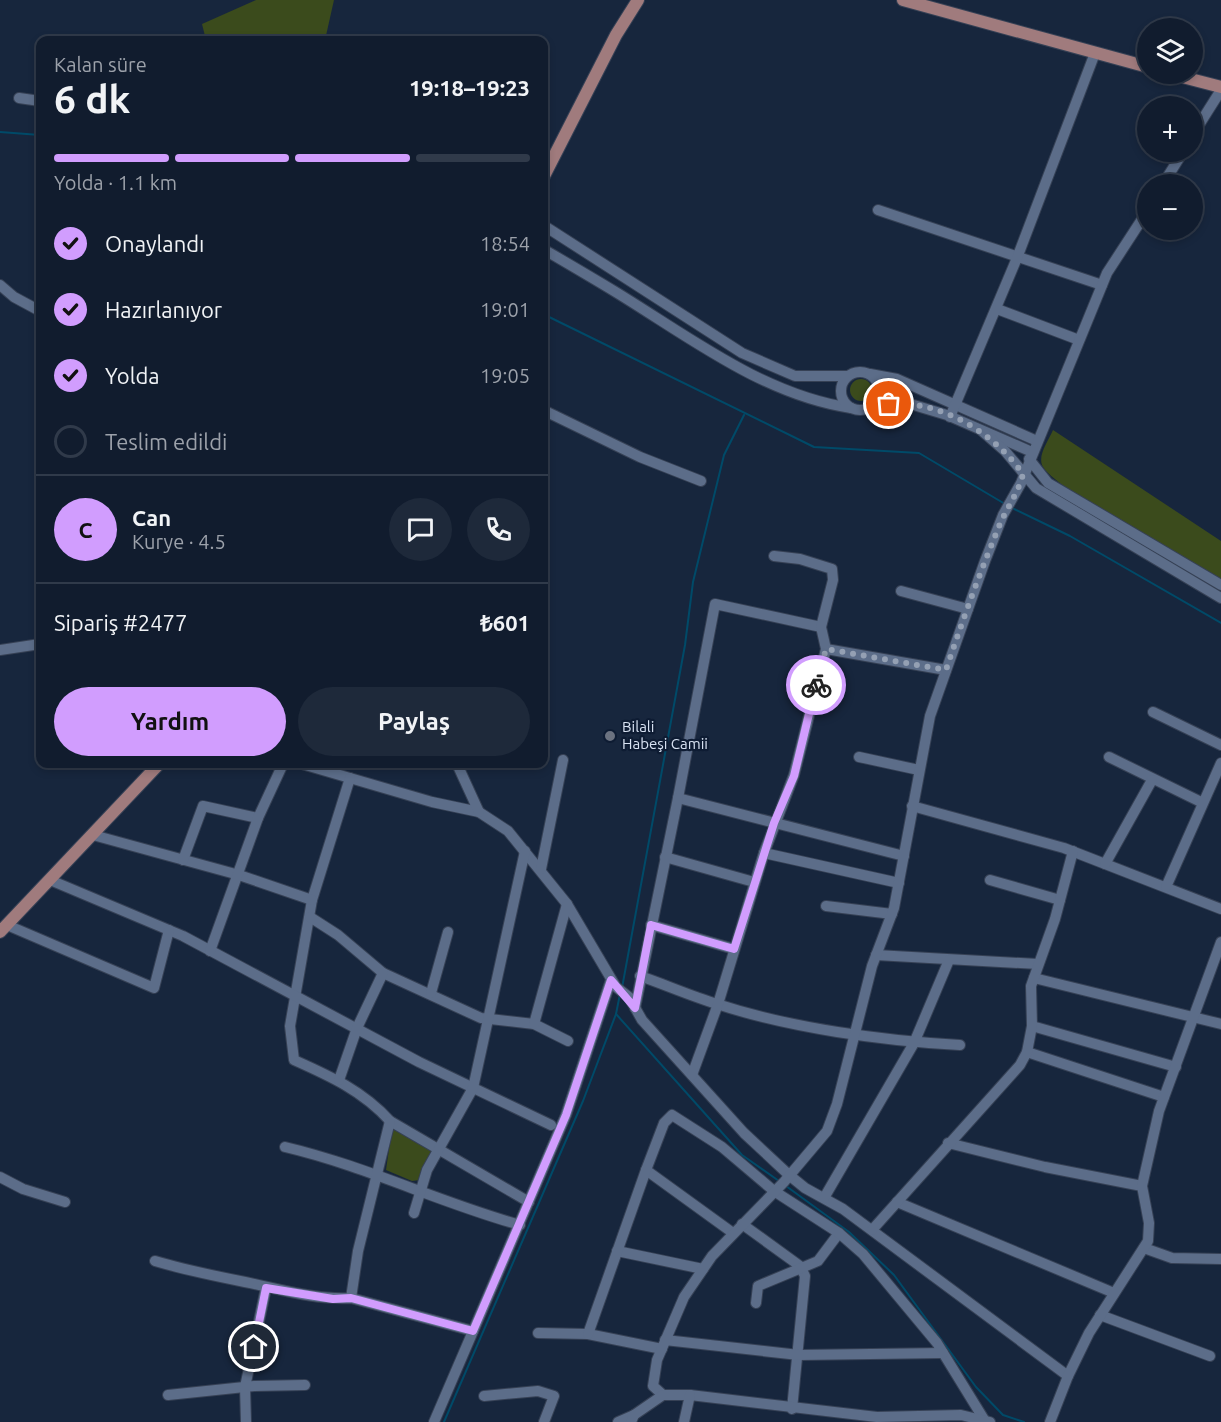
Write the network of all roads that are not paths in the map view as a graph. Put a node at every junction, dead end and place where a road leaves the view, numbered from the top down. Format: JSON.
{"nodes":[{"id":1,"x":638,"y":0,"type":"edge"},
{"id":2,"x":903,"y":0,"type":"edge"},
{"id":3,"x":932,"y":0,"type":"edge"},
{"id":4,"x":1095,"y":53,"type":"junction"},
{"id":5,"x":1137,"y":56,"type":"edge"},
{"id":6,"x":1137,"y":64,"type":"edge"},
{"id":7,"x":1203,"y":74,"type":"edge"},
{"id":8,"x":1221,"y":79,"type":"edge"},
{"id":9,"x":1203,"y":83,"type":"edge"},
{"id":10,"x":1221,"y":88,"type":"edge"},
{"id":11,"x":19,"y":98,"type":"dead end"},
{"id":12,"x":36,"y":100,"type":"edge"},
{"id":13,"x":1203,"y":118,"type":"edge"},
{"id":14,"x":548,"y":168,"type":"edge"},
{"id":15,"x":878,"y":210,"type":"dead end"},
{"id":16,"x":548,"y":228,"type":"edge"},
{"id":17,"x":1137,"y":228,"type":"edge"},
{"id":18,"x":548,"y":252,"type":"edge"},
{"id":19,"x":1017,"y":258,"type":"junction"},
{"id":20,"x":0,"y":285,"type":"edge"},
{"id":21,"x":1102,"y":285,"type":"junction"},
{"id":22,"x":36,"y":309,"type":"edge"},
{"id":23,"x":997,"y":309,"type":"junction"},
{"id":24,"x":1079,"y":340,"type":"junction"},
{"id":25,"x":870,"y":374,"type":"junction"},
{"id":26,"x":847,"y":376,"type":"junction"},
{"id":27,"x":957,"y":404,"type":"junction"},
{"id":28,"x":872,"y":406,"type":"junction"},
{"id":29,"x":851,"y":408,"type":"junction"},
{"id":30,"x":548,"y":412,"type":"edge"},
{"id":31,"x":950,"y":417,"type":"junction"},
{"id":32,"x":982,"y":431,"type":"junction"},
{"id":33,"x":1036,"y":441,"type":"junction"},
{"id":34,"x":1030,"y":456,"type":"junction"},
{"id":35,"x":1023,"y":474,"type":"junction"},
{"id":36,"x":701,"y":481,"type":"dead end"},
{"id":37,"x":774,"y":556,"type":"dead end"},
{"id":38,"x":1221,"y":585,"type":"edge"},
{"id":39,"x":901,"y":591,"type":"dead end"},
{"id":40,"x":1221,"y":598,"type":"edge"},
{"id":41,"x":968,"y":609,"type":"junction"},
{"id":42,"x":821,"y":627,"type":"junction"},
{"id":43,"x":36,"y":645,"type":"edge"},
{"id":44,"x":826,"y":649,"type":"junction"},
{"id":45,"x":0,"y":650,"type":"edge"},
{"id":46,"x":946,"y":670,"type":"junction"},
{"id":47,"x":1153,"y":712,"type":"dead end"},
{"id":48,"x":1221,"y":745,"type":"edge"},
{"id":49,"x":1109,"y":757,"type":"dead end"},
{"id":50,"x":859,"y":758,"type":"dead end"},
{"id":51,"x":563,"y":760,"type":"dead end"},
{"id":52,"x":1221,"y":763,"type":"edge"},
{"id":53,"x":155,"y":768,"type":"edge"},
{"id":54,"x":281,"y":768,"type":"edge"},
{"id":55,"x":318,"y":768,"type":"edge"},
{"id":56,"x":459,"y":768,"type":"edge"},
{"id":57,"x":920,"y":770,"type":"junction"},
{"id":58,"x":350,"y":778,"type":"junction"},
{"id":59,"x":1152,"y":780,"type":"junction"},
{"id":60,"x":678,"y":798,"type":"junction"},
{"id":61,"x":1201,"y":802,"type":"junction"},
{"id":62,"x":912,"y":806,"type":"junction"},
{"id":63,"x":479,"y":812,"type":"junction"},
{"id":64,"x":258,"y":818,"type":"junction"},
{"id":65,"x":774,"y":823,"type":"junction"},
{"id":66,"x":93,"y":834,"type":"junction"},
{"id":67,"x":525,"y":851,"type":"junction"},
{"id":68,"x":1073,"y":851,"type":"junction"},
{"id":69,"x":764,"y":853,"type":"junction"},
{"id":70,"x":904,"y":856,"type":"junction"},
{"id":71,"x":665,"y":857,"type":"junction"},
{"id":72,"x":183,"y":860,"type":"junction"},
{"id":73,"x":1105,"y":864,"type":"junction"},
{"id":74,"x":541,"y":869,"type":"junction"},
{"id":75,"x":239,"y":875,"type":"junction"},
{"id":76,"x":50,"y":880,"type":"junction"},
{"id":77,"x":990,"y":880,"type":"dead end"},
{"id":78,"x":754,"y":882,"type":"junction"},
{"id":79,"x":898,"y":883,"type":"junction"},
{"id":80,"x":1167,"y":887,"type":"junction"},
{"id":81,"x":312,"y":900,"type":"junction"},
{"id":82,"x":1060,"y":900,"type":"junction"},
{"id":83,"x":567,"y":904,"type":"junction"},
{"id":84,"x":826,"y":906,"type":"dead end"},
{"id":85,"x":1221,"y":909,"type":"edge"},
{"id":86,"x":892,"y":914,"type":"junction"},
{"id":87,"x":310,"y":917,"type":"junction"},
{"id":88,"x":651,"y":925,"type":"junction"},
{"id":89,"x":3,"y":929,"type":"edge"},
{"id":90,"x":169,"y":930,"type":"junction"},
{"id":91,"x":448,"y":932,"type":"dead end"},
{"id":92,"x":1221,"y":942,"type":"edge"},
{"id":93,"x":734,"y":949,"type":"junction"},
{"id":94,"x":210,"y":951,"type":"junction"},
{"id":95,"x":876,"y":955,"type":"junction"},
{"id":96,"x":1218,"y":959,"type":"edge"},
{"id":97,"x":949,"y":960,"type":"junction"},
{"id":98,"x":1038,"y":964,"type":"junction"},
{"id":99,"x":383,"y":973,"type":"junction"},
{"id":100,"x":640,"y":976,"type":"junction"},
{"id":101,"x":1034,"y":978,"type":"junction"},
{"id":102,"x":614,"y":983,"type":"junction"},
{"id":103,"x":431,"y":993,"type":"junction"},
{"id":104,"x":295,"y":996,"type":"junction"},
{"id":105,"x":718,"y":1004,"type":"junction"},
{"id":106,"x":635,"y":1008,"type":"junction"},
{"id":107,"x":1195,"y":1016,"type":"junction"},
{"id":108,"x":486,"y":1019,"type":"junction"},
{"id":109,"x":534,"y":1024,"type":"junction"},
{"id":110,"x":1221,"y":1024,"type":"edge"},
{"id":111,"x":1032,"y":1026,"type":"junction"},
{"id":112,"x":357,"y":1028,"type":"junction"},
{"id":113,"x":854,"y":1034,"type":"junction"},
{"id":114,"x":568,"y":1041,"type":"dead end"},
{"id":115,"x":914,"y":1042,"type":"junction"},
{"id":116,"x":960,"y":1045,"type":"dead end"},
{"id":117,"x":1027,"y":1052,"type":"junction"},
{"id":118,"x":1176,"y":1067,"type":"junction"},
{"id":119,"x":692,"y":1075,"type":"junction"},
{"id":120,"x":339,"y":1080,"type":"junction"},
{"id":121,"x":473,"y":1088,"type":"junction"},
{"id":122,"x":1164,"y":1097,"type":"junction"},
{"id":123,"x":390,"y":1121,"type":"junction"},
{"id":124,"x":550,"y":1125,"type":"dead end"},
{"id":125,"x":948,"y":1143,"type":"junction"},
{"id":126,"x":285,"y":1146,"type":"dead end"},
{"id":127,"x":438,"y":1148,"type":"junction"},
{"id":128,"x":646,"y":1170,"type":"junction"},
{"id":129,"x":376,"y":1174,"type":"junction"},
{"id":130,"x":0,"y":1177,"type":"edge"},
{"id":131,"x":781,"y":1184,"type":"junction"},
{"id":132,"x":1142,"y":1186,"type":"junction"},
{"id":133,"x":420,"y":1189,"type":"junction"},
{"id":134,"x":824,"y":1198,"type":"junction"},
{"id":135,"x":65,"y":1202,"type":"dead end"},
{"id":136,"x":529,"y":1202,"type":"junction"},
{"id":137,"x":897,"y":1202,"type":"junction"},
{"id":138,"x":414,"y":1213,"type":"dead end"},
{"id":139,"x":742,"y":1224,"type":"junction"},
{"id":140,"x":520,"y":1226,"type":"junction"},
{"id":141,"x":872,"y":1230,"type":"junction"},
{"id":142,"x":733,"y":1233,"type":"junction"},
{"id":143,"x":838,"y":1233,"type":"junction"},
{"id":144,"x":1144,"y":1248,"type":"junction"},
{"id":145,"x":617,"y":1251,"type":"junction"},
{"id":146,"x":1221,"y":1259,"type":"edge"},
{"id":147,"x":154,"y":1261,"type":"dead end"},
{"id":148,"x":703,"y":1269,"type":"junction"},
{"id":149,"x":802,"y":1269,"type":"junction"},
{"id":150,"x":266,"y":1288,"type":"junction"},
{"id":151,"x":1114,"y":1293,"type":"junction"},
{"id":152,"x":351,"y":1298,"type":"junction"},
{"id":153,"x":756,"y":1303,"type":"dead end"},
{"id":154,"x":1100,"y":1315,"type":"junction"},
{"id":155,"x":473,"y":1331,"type":"junction"},
{"id":156,"x":538,"y":1333,"type":"dead end"},
{"id":157,"x":588,"y":1335,"type":"junction"},
{"id":158,"x":664,"y":1345,"type":"junction"},
{"id":159,"x":943,"y":1353,"type":"junction"},
{"id":160,"x":799,"y":1355,"type":"junction"},
{"id":161,"x":1210,"y":1356,"type":"dead end"},
{"id":162,"x":1068,"y":1376,"type":"junction"},
{"id":163,"x":305,"y":1385,"type":"dead end"},
{"id":164,"x":245,"y":1387,"type":"junction"},
{"id":165,"x":168,"y":1395,"type":"dead end"},
{"id":166,"x":663,"y":1395,"type":"junction"},
{"id":167,"x":690,"y":1395,"type":"junction"},
{"id":168,"x":484,"y":1396,"type":"dead end"},
{"id":169,"x":792,"y":1409,"type":"junction"},
{"id":170,"x":849,"y":1418,"type":"edge"},
{"id":171,"x":633,"y":1419,"type":"edge"},
{"id":172,"x":988,"y":1421,"type":"edge"},
{"id":173,"x":1054,"y":1421,"type":"edge"},
{"id":174,"x":246,"y":1422,"type":"edge"},
{"id":175,"x":434,"y":1422,"type":"edge"},
{"id":176,"x":544,"y":1422,"type":"edge"},
{"id":177,"x":618,"y":1422,"type":"edge"},
{"id":178,"x":684,"y":1422,"type":"edge"}],
"edges":[{"from":1,"to":14,"type":"main road"},
{"from":2,"to":4,"type":"main road"},
{"from":3,"to":5,"type":"main road"},
{"from":4,"to":6,"type":"main road"},
{"from":4,"to":19,"type":"street"},
{"from":7,"to":8,"type":"main road"},
{"from":9,"to":10,"type":"main road"},
{"from":10,"to":13,"type":"street"},
{"from":11,"to":12,"type":"street"},
{"from":15,"to":19,"type":"street"},
{"from":16,"to":26,"type":"street"},
{"from":17,"to":21,"type":"street"},
{"from":18,"to":29,"type":"street"},
{"from":19,"to":21,"type":"street"},
{"from":19,"to":23,"type":"street"},
{"from":20,"to":22,"type":"street"},
{"from":21,"to":24,"type":"street"},
{"from":23,"to":24,"type":"street"},
{"from":23,"to":27,"type":"street"},
{"from":24,"to":33,"type":"street"},
{"from":25,"to":26,"type":"street"},
{"from":25,"to":27,"type":"street"},
{"from":25,"to":28,"type":"street"},
{"from":26,"to":29,"type":"street"},
{"from":27,"to":31,"type":"street"},
{"from":27,"to":33,"type":"street"},
{"from":28,"to":29,"type":"street"},
{"from":28,"to":31,"type":"street"},
{"from":30,"to":36,"type":"street"},
{"from":31,"to":32,"type":"street"},
{"from":32,"to":34,"type":"street"},
{"from":32,"to":35,"type":"street"},
{"from":33,"to":34,"type":"street"},
{"from":34,"to":35,"type":"street"},
{"from":34,"to":38,"type":"street"},
{"from":35,"to":40,"type":"street"},
{"from":35,"to":41,"type":"street"},
{"from":37,"to":42,"type":"street"},
{"from":39,"to":41,"type":"street"},
{"from":41,"to":46,"type":"street"},
{"from":42,"to":44,"type":"street"},
{"from":42,"to":60,"type":"street"},
{"from":43,"to":45,"type":"street"},
{"from":44,"to":46,"type":"street"},
{"from":44,"to":65,"type":"street"},
{"from":46,"to":57,"type":"street"},
{"from":47,"to":48,"type":"street"},
{"from":49,"to":59,"type":"street"},
{"from":50,"to":57,"type":"street"},
{"from":51,"to":74,"type":"street"},
{"from":52,"to":61,"type":"street"},
{"from":53,"to":66,"type":"main road"},
{"from":54,"to":64,"type":"street"},
{"from":55,"to":58,"type":"street"},
{"from":56,"to":63,"type":"street"},
{"from":57,"to":62,"type":"street"},
{"from":58,"to":63,"type":"street"},
{"from":58,"to":81,"type":"street"},
{"from":59,"to":61,"type":"street"},
{"from":59,"to":73,"type":"street"},
{"from":60,"to":65,"type":"street"},
{"from":60,"to":71,"type":"street"},
{"from":61,"to":80,"type":"street"},
{"from":62,"to":68,"type":"street"},
{"from":62,"to":70,"type":"street"},
{"from":63,"to":67,"type":"street"},
{"from":64,"to":72,"type":"street"},
{"from":64,"to":75,"type":"street"},
{"from":65,"to":69,"type":"street"},
{"from":65,"to":70,"type":"street"},
{"from":66,"to":72,"type":"street"},
{"from":66,"to":76,"type":"main road"},
{"from":67,"to":74,"type":"street"},
{"from":67,"to":108,"type":"street"},
{"from":68,"to":73,"type":"street"},
{"from":68,"to":82,"type":"street"},
{"from":69,"to":78,"type":"street"},
{"from":69,"to":79,"type":"street"},
{"from":70,"to":79,"type":"street"},
{"from":71,"to":78,"type":"street"},
{"from":71,"to":88,"type":"street"},
{"from":72,"to":75,"type":"street"},
{"from":73,"to":80,"type":"street"},
{"from":74,"to":83,"type":"street"},
{"from":75,"to":81,"type":"street"},
{"from":75,"to":94,"type":"street"},
{"from":76,"to":89,"type":"main road"},
{"from":76,"to":90,"type":"street"},
{"from":77,"to":82,"type":"street"},
{"from":78,"to":93,"type":"street"},
{"from":79,"to":86,"type":"street"},
{"from":80,"to":85,"type":"street"},
{"from":81,"to":87,"type":"street"},
{"from":82,"to":98,"type":"street"},
{"from":83,"to":102,"type":"street"},
{"from":83,"to":109,"type":"street"},
{"from":84,"to":86,"type":"street"},
{"from":86,"to":95,"type":"street"},
{"from":87,"to":99,"type":"street"},
{"from":87,"to":104,"type":"street"},
{"from":88,"to":93,"type":"street"},
{"from":88,"to":100,"type":"street"},
{"from":89,"to":90,"type":"street"},
{"from":90,"to":94,"type":"street"},
{"from":91,"to":103,"type":"street"},
{"from":92,"to":96,"type":"street"},
{"from":93,"to":105,"type":"street"},
{"from":94,"to":104,"type":"street"},
{"from":95,"to":97,"type":"street"},
{"from":95,"to":113,"type":"street"},
{"from":96,"to":107,"type":"street"},
{"from":97,"to":98,"type":"street"},
{"from":97,"to":115,"type":"street"},
{"from":98,"to":101,"type":"street"},
{"from":99,"to":103,"type":"street"},
{"from":99,"to":112,"type":"street"},
{"from":100,"to":105,"type":"street"},
{"from":100,"to":106,"type":"street"},
{"from":101,"to":107,"type":"street"},
{"from":101,"to":111,"type":"street"},
{"from":102,"to":106,"type":"street"},
{"from":102,"to":136,"type":"street"},
{"from":103,"to":108,"type":"street"},
{"from":104,"to":112,"type":"street"},
{"from":104,"to":120,"type":"street"},
{"from":105,"to":113,"type":"street"},
{"from":105,"to":119,"type":"street"},
{"from":106,"to":119,"type":"street"},
{"from":107,"to":110,"type":"street"},
{"from":107,"to":118,"type":"street"},
{"from":108,"to":109,"type":"street"},
{"from":108,"to":121,"type":"street"},
{"from":109,"to":114,"type":"street"},
{"from":111,"to":117,"type":"street"},
{"from":111,"to":118,"type":"street"},
{"from":112,"to":120,"type":"street"},
{"from":112,"to":121,"type":"street"},
{"from":113,"to":115,"type":"street"},
{"from":113,"to":131,"type":"street"},
{"from":115,"to":116,"type":"street"},
{"from":115,"to":134,"type":"street"},
{"from":117,"to":122,"type":"street"},
{"from":117,"to":125,"type":"street"},
{"from":118,"to":122,"type":"street"},
{"from":119,"to":131,"type":"street"},
{"from":120,"to":123,"type":"street"},
{"from":121,"to":124,"type":"street"},
{"from":121,"to":127,"type":"street"},
{"from":122,"to":132,"type":"street"},
{"from":123,"to":127,"type":"street"},
{"from":123,"to":129,"type":"street"},
{"from":125,"to":132,"type":"street"},
{"from":125,"to":137,"type":"street"},
{"from":126,"to":129,"type":"street"},
{"from":127,"to":133,"type":"street"},
{"from":127,"to":136,"type":"street"},
{"from":128,"to":131,"type":"street"},
{"from":128,"to":142,"type":"street"},
{"from":128,"to":145,"type":"street"},
{"from":129,"to":133,"type":"street"},
{"from":129,"to":152,"type":"street"},
{"from":130,"to":135,"type":"street"},
{"from":131,"to":134,"type":"street"},
{"from":131,"to":139,"type":"street"},
{"from":131,"to":143,"type":"street"},
{"from":132,"to":144,"type":"street"},
{"from":133,"to":138,"type":"street"},
{"from":133,"to":140,"type":"street"},
{"from":134,"to":141,"type":"street"},
{"from":136,"to":140,"type":"street"},
{"from":137,"to":141,"type":"street"},
{"from":137,"to":151,"type":"street"},
{"from":139,"to":142,"type":"street"},
{"from":139,"to":149,"type":"street"},
{"from":140,"to":155,"type":"street"},
{"from":141,"to":162,"type":"street"},
{"from":142,"to":148,"type":"street"},
{"from":143,"to":149,"type":"street"},
{"from":143,"to":159,"type":"street"},
{"from":144,"to":146,"type":"street"},
{"from":144,"to":151,"type":"street"},
{"from":145,"to":148,"type":"street"},
{"from":145,"to":157,"type":"street"},
{"from":147,"to":150,"type":"street"},
{"from":148,"to":158,"type":"street"},
{"from":149,"to":153,"type":"street"},
{"from":149,"to":160,"type":"street"},
{"from":150,"to":152,"type":"street"},
{"from":150,"to":164,"type":"street"},
{"from":151,"to":154,"type":"street"},
{"from":152,"to":155,"type":"street"},
{"from":154,"to":161,"type":"street"},
{"from":154,"to":162,"type":"street"},
{"from":155,"to":175,"type":"street"},
{"from":156,"to":157,"type":"street"},
{"from":157,"to":158,"type":"street"},
{"from":158,"to":160,"type":"street"},
{"from":158,"to":166,"type":"street"},
{"from":159,"to":160,"type":"street"},
{"from":159,"to":172,"type":"street"},
{"from":160,"to":169,"type":"street"},
{"from":162,"to":173,"type":"street"},
{"from":163,"to":164,"type":"street"},
{"from":164,"to":165,"type":"street"},
{"from":164,"to":174,"type":"street"},
{"from":166,"to":167,"type":"street"},
{"from":166,"to":171,"type":"street"},
{"from":167,"to":169,"type":"street"},
{"from":167,"to":178,"type":"street"},
{"from":168,"to":176,"type":"street"},
{"from":169,"to":170,"type":"street"},
{"from":170,"to":172,"type":"street"},
{"from":171,"to":177,"type":"street"}]}
